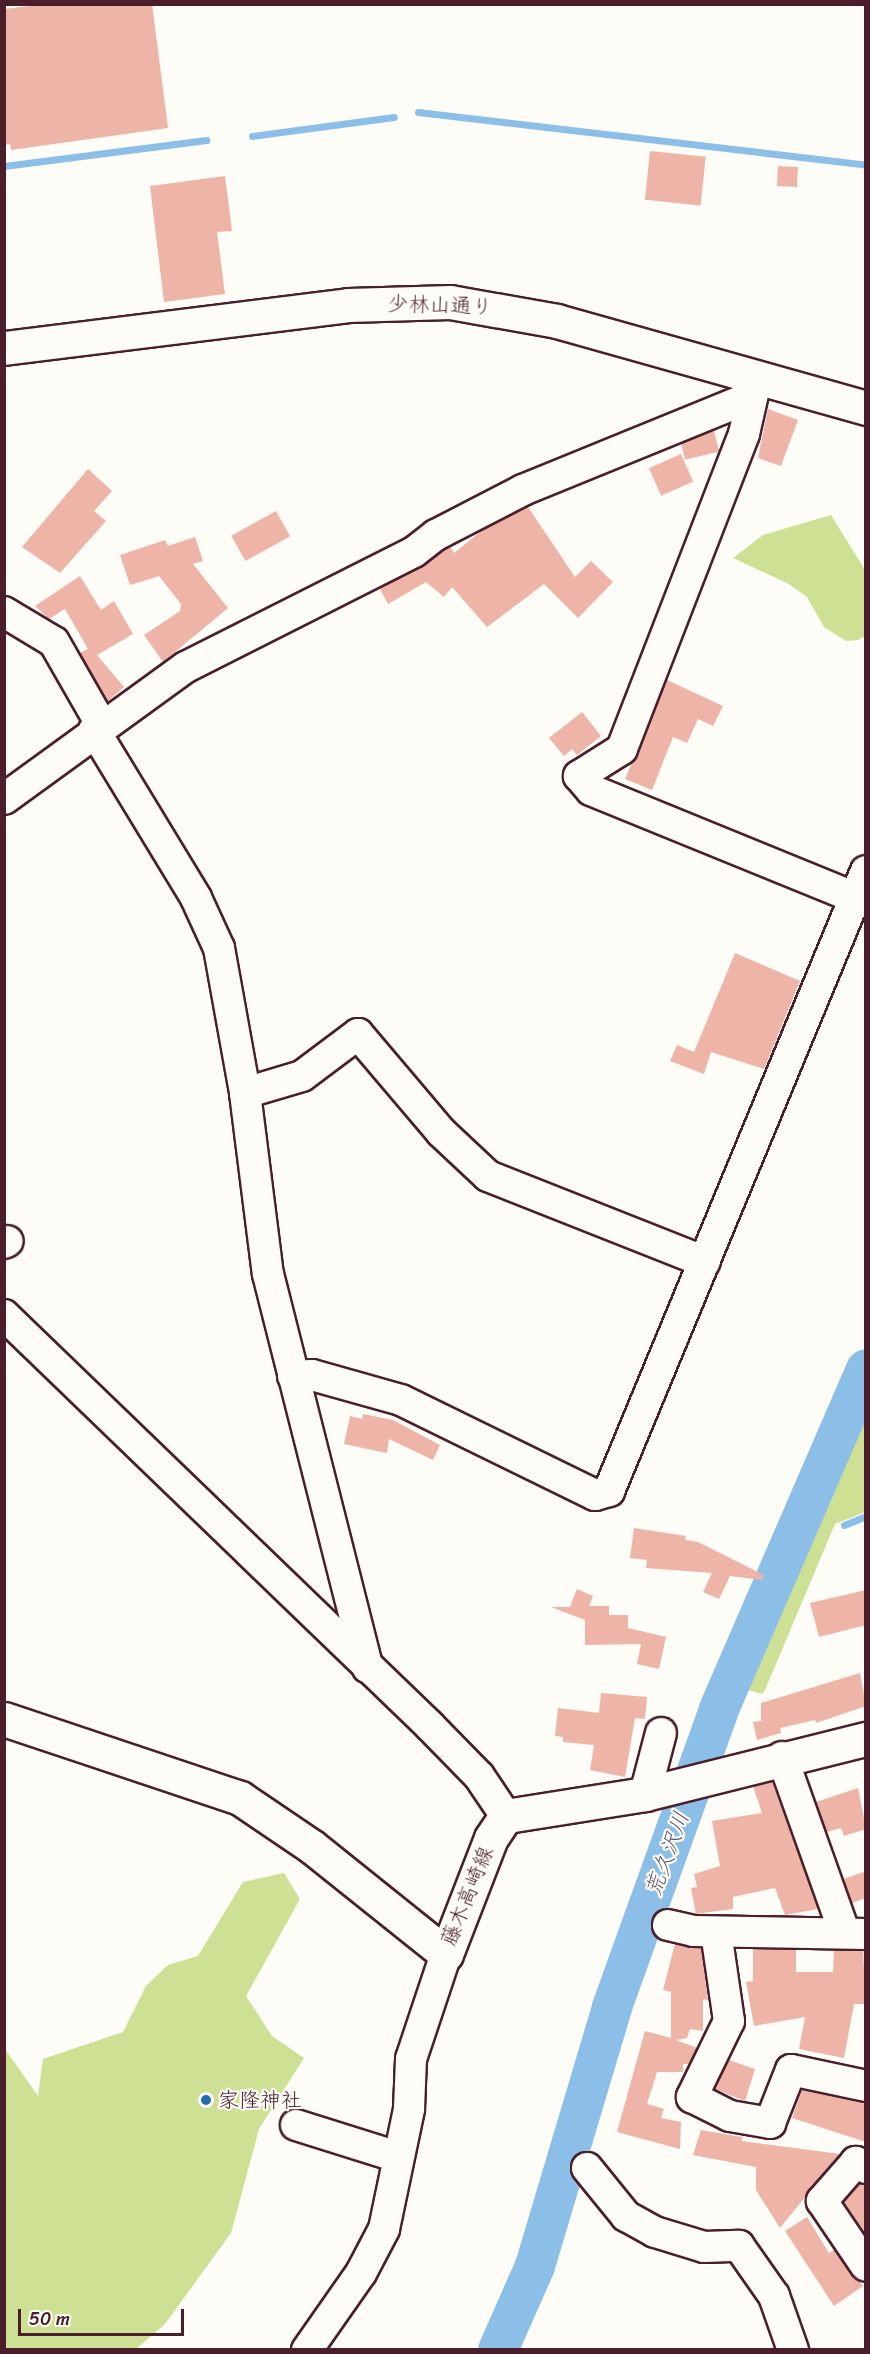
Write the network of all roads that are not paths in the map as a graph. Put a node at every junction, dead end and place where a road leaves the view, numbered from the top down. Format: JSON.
{"nodes":[{"id":1,"x":4,"y":348,"type":"edge"},
{"id":2,"x":754,"y":388,"type":"junction"},
{"id":3,"x":866,"y":408,"type":"edge"},
{"id":4,"x":4,"y":612,"type":"edge"},
{"id":5,"x":98,"y":727,"type":"junction"},
{"id":6,"x":4,"y":799,"type":"edge"},
{"id":7,"x":862,"y":891,"type":"edge"},
{"id":8,"x":245,"y":1093,"type":"junction"},
{"id":9,"x":705,"y":1262,"type":"junction"},
{"id":10,"x":4,"y":1315,"type":"edge"},
{"id":11,"x":293,"y":1376,"type":"junction"},
{"id":12,"x":368,"y":1668,"type":"junction"},
{"id":13,"x":4,"y":1719,"type":"edge"},
{"id":14,"x":661,"y":1733,"type":"dead end"},
{"id":15,"x":866,"y":1739,"type":"edge"},
{"id":16,"x":782,"y":1758,"type":"junction"},
{"id":17,"x":650,"y":1792,"type":"junction"},
{"id":18,"x":507,"y":1816,"type":"junction"},
{"id":19,"x":668,"y":1925,"type":"dead end"},
{"id":20,"x":716,"y":1932,"type":"junction"},
{"id":21,"x":855,"y":1933,"type":"edge"},
{"id":22,"x":446,"y":1954,"type":"junction"},
{"id":23,"x":866,"y":2086,"type":"edge"},
{"id":24,"x":296,"y":2125,"type":"dead end"},
{"id":25,"x":398,"y":2157,"type":"junction"},
{"id":26,"x":587,"y":2168,"type":"dead end"},
{"id":27,"x":866,"y":2168,"type":"edge"},
{"id":28,"x":866,"y":2266,"type":"edge"},
{"id":29,"x":307,"y":2349,"type":"edge"},
{"id":30,"x":793,"y":2349,"type":"edge"}],
"edges":[{"from":1,"to":2,"type":"main road","name":"少林山通り"},
{"from":2,"to":3,"type":"main road","name":"少林山通り"},
{"from":2,"to":5,"type":"street"},
{"from":2,"to":7,"type":"street"},
{"from":4,"to":5,"type":"street"},
{"from":5,"to":6,"type":"street"},
{"from":5,"to":8,"type":"street"},
{"from":7,"to":9,"type":"street"},
{"from":8,"to":9,"type":"street"},
{"from":8,"to":11,"type":"street"},
{"from":9,"to":11,"type":"street"},
{"from":10,"to":12,"type":"street"},
{"from":11,"to":12,"type":"street"},
{"from":12,"to":18,"type":"street"},
{"from":13,"to":22,"type":"main road","name":"藤木高崎線"},
{"from":14,"to":17,"type":"street"},
{"from":15,"to":16,"type":"main road"},
{"from":16,"to":17,"type":"main road"},
{"from":16,"to":21,"type":"street"},
{"from":17,"to":18,"type":"main road"},
{"from":18,"to":22,"type":"main road","name":"藤木高崎線"},
{"from":19,"to":20,"type":"street"},
{"from":20,"to":21,"type":"street"},
{"from":20,"to":23,"type":"street"},
{"from":22,"to":25,"type":"street"},
{"from":24,"to":25,"type":"street"},
{"from":25,"to":29,"type":"street"},
{"from":26,"to":30,"type":"street"},
{"from":27,"to":28,"type":"street"}]}
